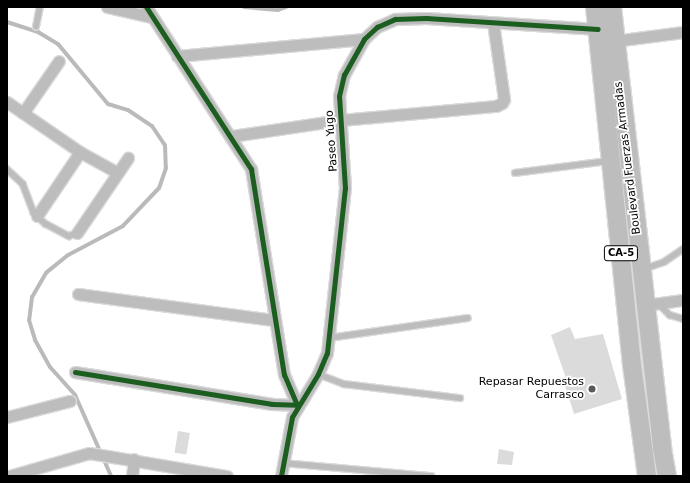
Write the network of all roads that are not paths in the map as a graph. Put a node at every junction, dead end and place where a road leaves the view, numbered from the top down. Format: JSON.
{"nodes":[{"id":1,"x":40,"y":7,"type":"edge"},
{"id":2,"x":107,"y":7,"type":"edge"},
{"id":3,"x":595,"y":7,"type":"edge"},
{"id":4,"x":612,"y":7,"type":"edge"},
{"id":5,"x":149,"y":12,"type":"edge"},
{"id":6,"x":493,"y":23,"type":"junction"},
{"id":7,"x":36,"y":27,"type":"dead end"},
{"id":8,"x":598,"y":29,"type":"junction"},
{"id":9,"x":683,"y":32,"type":"edge"},
{"id":10,"x":364,"y":39,"type":"junction"},
{"id":11,"x":614,"y":41,"type":"junction"},
{"id":12,"x":177,"y":56,"type":"junction"},
{"id":13,"x":59,"y":61,"type":"dead end"},
{"id":14,"x":7,"y":102,"type":"edge"},
{"id":15,"x":23,"y":113,"type":"junction"},
{"id":16,"x":341,"y":120,"type":"junction"},
{"id":17,"x":232,"y":136,"type":"junction"},
{"id":18,"x":80,"y":152,"type":"junction"},
{"id":19,"x":128,"y":158,"type":"dead end"},
{"id":20,"x":611,"y":161,"type":"junction"},
{"id":21,"x":7,"y":169,"type":"edge"},
{"id":22,"x":118,"y":173,"type":"junction"},
{"id":23,"x":515,"y":173,"type":"dead end"},
{"id":24,"x":37,"y":216,"type":"junction"},
{"id":25,"x":77,"y":233,"type":"joint"},
{"id":26,"x":683,"y":249,"type":"edge"},
{"id":27,"x":642,"y":269,"type":"junction"},
{"id":28,"x":78,"y":294,"type":"dead end"},
{"id":29,"x":683,"y":300,"type":"edge"},
{"id":30,"x":652,"y":304,"type":"junction"},
{"id":31,"x":468,"y":318,"type":"dead end"},
{"id":32,"x":683,"y":319,"type":"edge"},
{"id":33,"x":273,"y":320,"type":"junction"},
{"id":34,"x":329,"y":338,"type":"junction"},
{"id":35,"x":75,"y":372,"type":"dead end"},
{"id":36,"x":318,"y":374,"type":"junction"},
{"id":37,"x":460,"y":398,"type":"dead end"},
{"id":38,"x":70,"y":401,"type":"dead end"},
{"id":39,"x":297,"y":405,"type":"junction"},
{"id":40,"x":7,"y":417,"type":"edge"},
{"id":41,"x":134,"y":458,"type":"junction"},
{"id":42,"x":282,"y":463,"type":"junction"},
{"id":43,"x":9,"y":476,"type":"edge"},
{"id":44,"x":132,"y":476,"type":"edge"},
{"id":45,"x":227,"y":476,"type":"edge"},
{"id":46,"x":281,"y":476,"type":"edge"},
{"id":47,"x":431,"y":476,"type":"edge"},
{"id":48,"x":647,"y":476,"type":"edge"},
{"id":49,"x":667,"y":476,"type":"edge"}],
"edges":[{"from":1,"to":7,"type":"lane"},
{"from":2,"to":5,"type":"street"},
{"from":3,"to":8,"type":"highway","name":"Boulevard Fuerzas Armadas","number":"CA-5"},
{"from":4,"to":11,"type":"highway","name":"Boulevard Fuerzas Armadas","number":"CA-5"},
{"from":5,"to":12,"type":"street"},
{"from":6,"to":8,"type":"street","name":"Paseo Yugo"},
{"from":6,"to":10,"type":"street","name":"Paseo Yugo"},
{"from":6,"to":16,"type":"street"},
{"from":8,"to":20,"type":"highway","name":"Boulevard Fuerzas Armadas","number":"CA-5"},
{"from":9,"to":11,"type":"street"},
{"from":10,"to":12,"type":"street"},
{"from":10,"to":16,"type":"street","name":"Paseo Yugo"},
{"from":11,"to":27,"type":"highway","name":"Boulevard Fuerzas Armadas","number":"CA-5"},
{"from":12,"to":17,"type":"street"},
{"from":13,"to":15,"type":"street"},
{"from":14,"to":15,"type":"street"},
{"from":15,"to":18,"type":"street"},
{"from":16,"to":17,"type":"street"},
{"from":16,"to":34,"type":"street","name":"Paseo Yugo"},
{"from":17,"to":33,"type":"street"},
{"from":18,"to":22,"type":"street"},
{"from":18,"to":24,"type":"street"},
{"from":19,"to":22,"type":"street"},
{"from":20,"to":23,"type":"lane"},
{"from":20,"to":48,"type":"highway","name":"Boulevard Fuerzas Armadas","number":"CA-5"},
{"from":21,"to":24,"type":"lane"},
{"from":22,"to":25,"type":"street"},
{"from":24,"to":25,"type":"lane"},
{"from":26,"to":27,"type":"lane"},
{"from":27,"to":30,"type":"highway","name":"Boulevard Fuerzas Armadas","number":"CA-5"},
{"from":28,"to":33,"type":"street"},
{"from":29,"to":30,"type":"street"},
{"from":30,"to":32,"type":"lane"},
{"from":30,"to":49,"type":"highway","name":"Boulevard Fuerzas Armadas","number":"CA-5"},
{"from":31,"to":34,"type":"lane"},
{"from":33,"to":39,"type":"street"},
{"from":34,"to":36,"type":"street","name":"Paseo Yugo"},
{"from":35,"to":39,"type":"street"},
{"from":36,"to":37,"type":"lane"},
{"from":36,"to":39,"type":"street","name":"Paseo Yugo"},
{"from":38,"to":40,"type":"street"},
{"from":39,"to":42,"type":"street","name":"Paseo Yugo"},
{"from":41,"to":43,"type":"street"},
{"from":41,"to":44,"type":"street"},
{"from":41,"to":45,"type":"street"},
{"from":42,"to":46,"type":"street","name":"Paseo Yugo"},
{"from":42,"to":47,"type":"lane"}]}
